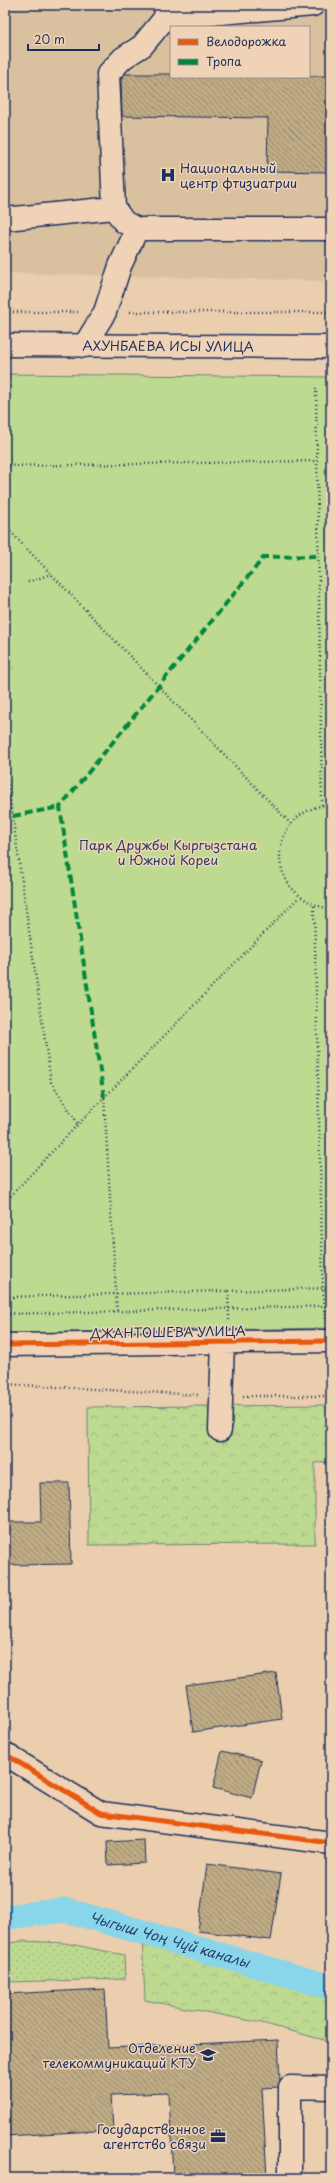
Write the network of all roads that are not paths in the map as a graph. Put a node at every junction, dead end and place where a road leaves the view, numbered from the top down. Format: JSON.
{"nodes":[{"id":1,"x":312,"y":5,"type":"edge"},
{"id":2,"x":166,"y":11,"type":"edge"},
{"id":3,"x":114,"y":208,"type":"junction"},
{"id":4,"x":5,"y":219,"type":"edge"},
{"id":5,"x":331,"y":229,"type":"edge"},
{"id":6,"x":136,"y":230,"type":"junction"},
{"id":7,"x":5,"y":345,"type":"edge"},
{"id":8,"x":84,"y":346,"type":"junction"},
{"id":9,"x":331,"y":347,"type":"edge"},
{"id":10,"x":329,"y":1341,"type":"edge"},
{"id":11,"x":227,"y":1343,"type":"junction"},
{"id":12,"x":5,"y":1345,"type":"edge"},
{"id":13,"x":220,"y":1430,"type":"dead end"},
{"id":14,"x":5,"y":1754,"type":"edge"},
{"id":15,"x":331,"y":1843,"type":"edge"},
{"id":16,"x":331,"y":2088,"type":"edge"},
{"id":17,"x":290,"y":2178,"type":"edge"}],
"edges":[{"from":1,"to":2,"type":"street"},
{"from":2,"to":3,"type":"street"},
{"from":3,"to":4,"type":"street"},
{"from":3,"to":6,"type":"street"},
{"from":5,"to":6,"type":"street"},
{"from":6,"to":8,"type":"street"},
{"from":7,"to":8,"type":"street","name":"АХУНБАЕВА ИСЫ УЛИЦА"},
{"from":8,"to":9,"type":"street","name":"АХУНБАЕВА ИСЫ УЛИЦА"},
{"from":10,"to":11,"type":"street","name":"ДЖАНТОШЕВА УЛИЦА"},
{"from":11,"to":12,"type":"street","name":"ДЖАНТОШЕВА УЛИЦА"},
{"from":11,"to":13,"type":"street"},
{"from":14,"to":15,"type":"street"},
{"from":16,"to":17,"type":"street"}]}
